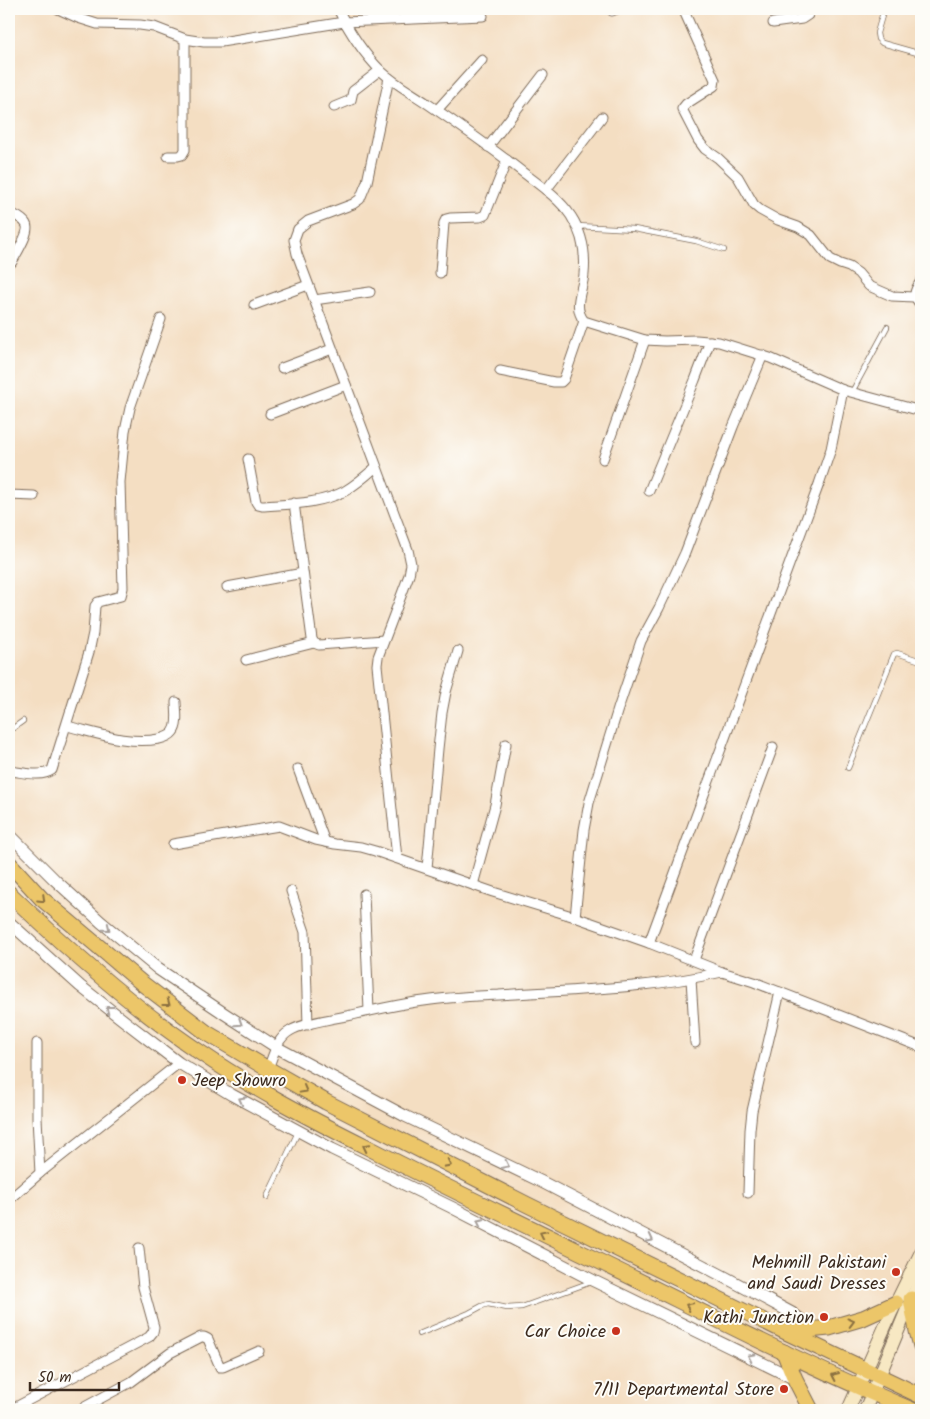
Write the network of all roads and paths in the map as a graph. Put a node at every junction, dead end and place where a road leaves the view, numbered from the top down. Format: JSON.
{"nodes":[{"id":1,"x":58,"y":9,"type":"edge"},
{"id":2,"x":338,"y":9,"type":"edge"},
{"id":3,"x":682,"y":9,"type":"edge"},
{"id":4,"x":808,"y":9,"type":"edge"},
{"id":5,"x":884,"y":9,"type":"edge"},
{"id":6,"x":483,"y":16,"type":"dead end"},
{"id":7,"x":344,"y":22,"type":"junction"},
{"id":8,"x":773,"y":22,"type":"dead end"},
{"id":9,"x":185,"y":39,"type":"junction"},
{"id":10,"x":921,"y":54,"type":"edge"},
{"id":11,"x":482,"y":60,"type":"dead end"},
{"id":12,"x":380,"y":70,"type":"junction"},
{"id":13,"x":543,"y":75,"type":"dead end"},
{"id":14,"x":389,"y":78,"type":"junction"},
{"id":15,"x":334,"y":107,"type":"dead end"},
{"id":16,"x":437,"y":110,"type":"junction"},
{"id":17,"x":602,"y":117,"type":"dead end"},
{"id":18,"x":488,"y":147,"type":"junction"},
{"id":19,"x":168,"y":156,"type":"dead end"},
{"id":20,"x":507,"y":160,"type":"junction"},
{"id":21,"x":546,"y":190,"type":"junction"},
{"id":22,"x":9,"y":212,"type":"edge"},
{"id":23,"x":577,"y":226,"type":"junction"},
{"id":24,"x":724,"y":250,"type":"dead end"},
{"id":25,"x":12,"y":262,"type":"dead end"},
{"id":26,"x":440,"y":273,"type":"dead end"},
{"id":27,"x":921,"y":282,"type":"edge"},
{"id":28,"x":308,"y":286,"type":"junction"},
{"id":29,"x":370,"y":292,"type":"dead end"},
{"id":30,"x":914,"y":297,"type":"junction"},
{"id":31,"x":314,"y":300,"type":"junction"},
{"id":32,"x":254,"y":305,"type":"dead end"},
{"id":33,"x":921,"y":305,"type":"edge"},
{"id":34,"x":160,"y":319,"type":"dead end"},
{"id":35,"x":584,"y":321,"type":"junction"},
{"id":36,"x":887,"y":327,"type":"dead end"},
{"id":37,"x":646,"y":340,"type":"junction"},
{"id":38,"x":710,"y":341,"type":"junction"},
{"id":39,"x":332,"y":349,"type":"junction"},
{"id":40,"x":763,"y":355,"type":"junction"},
{"id":41,"x":282,"y":368,"type":"dead end"},
{"id":42,"x":500,"y":371,"type":"dead end"},
{"id":43,"x":346,"y":386,"type":"junction"},
{"id":44,"x":848,"y":391,"type":"junction"},
{"id":45,"x":921,"y":411,"type":"edge"},
{"id":46,"x":270,"y":414,"type":"dead end"},
{"id":47,"x":602,"y":458,"type":"dead end"},
{"id":48,"x":248,"y":459,"type":"dead end"},
{"id":49,"x":376,"y":467,"type":"junction"},
{"id":50,"x":649,"y":491,"type":"dead end"},
{"id":51,"x":9,"y":495,"type":"edge"},
{"id":52,"x":34,"y":496,"type":"dead end"},
{"id":53,"x":294,"y":503,"type":"junction"},
{"id":54,"x":303,"y":573,"type":"junction"},
{"id":55,"x":227,"y":586,"type":"dead end"},
{"id":56,"x":384,"y":640,"type":"junction"},
{"id":57,"x":314,"y":643,"type":"junction"},
{"id":58,"x":458,"y":651,"type":"dead end"},
{"id":59,"x":246,"y":660,"type":"dead end"},
{"id":60,"x":921,"y":661,"type":"edge"},
{"id":61,"x":176,"y":702,"type":"dead end"},
{"id":62,"x":23,"y":721,"type":"dead end"},
{"id":63,"x":67,"y":726,"type":"junction"},
{"id":64,"x":9,"y":731,"type":"edge"},
{"id":65,"x":506,"y":744,"type":"dead end"},
{"id":66,"x":773,"y":747,"type":"dead end"},
{"id":67,"x":848,"y":768,"type":"dead end"},
{"id":68,"x":298,"y":769,"type":"dead end"},
{"id":69,"x":9,"y":771,"type":"edge"},
{"id":70,"x":9,"y":834,"type":"edge"},
{"id":71,"x":325,"y":842,"type":"junction"},
{"id":72,"x":173,"y":844,"type":"dead end"},
{"id":73,"x":397,"y":858,"type":"junction"},
{"id":74,"x":9,"y":863,"type":"edge"},
{"id":75,"x":427,"y":868,"type":"junction"},
{"id":76,"x":473,"y":885,"type":"junction"},
{"id":77,"x":291,"y":891,"type":"dead end"},
{"id":78,"x":9,"y":893,"type":"edge"},
{"id":79,"x":364,"y":894,"type":"dead end"},
{"id":80,"x":575,"y":917,"type":"junction"},
{"id":81,"x":9,"y":922,"type":"edge"},
{"id":82,"x":649,"y":943,"type":"junction"},
{"id":83,"x":694,"y":960,"type":"junction"},
{"id":84,"x":722,"y":972,"type":"junction"},
{"id":85,"x":691,"y":979,"type":"junction"},
{"id":86,"x":780,"y":992,"type":"junction"},
{"id":87,"x":369,"y":1011,"type":"junction"},
{"id":88,"x":308,"y":1025,"type":"junction"},
{"id":89,"x":37,"y":1043,"type":"dead end"},
{"id":90,"x":696,"y":1043,"type":"dead end"},
{"id":91,"x":921,"y":1047,"type":"edge"},
{"id":92,"x":276,"y":1048,"type":"junction"},
{"id":93,"x":179,"y":1063,"type":"junction"},
{"id":94,"x":268,"y":1069,"type":"junction"},
{"id":95,"x":298,"y":1131,"type":"junction"},
{"id":96,"x":397,"y":1138,"type":"junction"},
{"id":97,"x":387,"y":1157,"type":"junction"},
{"id":98,"x":40,"y":1173,"type":"junction"},
{"id":99,"x":748,"y":1193,"type":"dead end"},
{"id":100,"x":267,"y":1197,"type":"dead end"},
{"id":101,"x":9,"y":1200,"type":"edge"},
{"id":102,"x":139,"y":1248,"type":"dead end"},
{"id":103,"x":921,"y":1252,"type":"edge"},
{"id":104,"x":921,"y":1280,"type":"edge"},
{"id":105,"x":594,"y":1281,"type":"junction"},
{"id":106,"x":911,"y":1299,"type":"junction"},
{"id":107,"x":896,"y":1302,"type":"junction"},
{"id":108,"x":814,"y":1330,"type":"junction"},
{"id":109,"x":786,"y":1332,"type":"junction"},
{"id":110,"x":419,"y":1334,"type":"dead end"},
{"id":111,"x":921,"y":1346,"type":"edge"},
{"id":112,"x":259,"y":1351,"type":"dead end"},
{"id":113,"x":784,"y":1352,"type":"junction"},
{"id":114,"x":865,"y":1370,"type":"junction"},
{"id":115,"x":880,"y":1377,"type":"junction"},
{"id":116,"x":795,"y":1379,"type":"junction"},
{"id":117,"x":858,"y":1387,"type":"junction"},
{"id":118,"x":872,"y":1394,"type":"junction"},
{"id":119,"x":921,"y":1396,"type":"edge"},
{"id":120,"x":10,"y":1410,"type":"edge"},
{"id":121,"x":79,"y":1410,"type":"edge"},
{"id":122,"x":811,"y":1410,"type":"edge"},
{"id":123,"x":848,"y":1410,"type":"edge"},
{"id":124,"x":864,"y":1410,"type":"edge"},
{"id":125,"x":912,"y":1410,"type":"edge"}],
"edges":[{"from":1,"to":9,"type":"street"},
{"from":2,"to":7,"type":"street"},
{"from":3,"to":30,"type":"street"},
{"from":4,"to":8,"type":"street"},
{"from":5,"to":10,"type":"lane"},
{"from":6,"to":7,"type":"street"},
{"from":7,"to":9,"type":"street"},
{"from":7,"to":12,"type":"street"},
{"from":9,"to":19,"type":"street"},
{"from":11,"to":16,"type":"street"},
{"from":12,"to":14,"type":"street"},
{"from":12,"to":15,"type":"street"},
{"from":13,"to":18,"type":"street"},
{"from":14,"to":16,"type":"street"},
{"from":14,"to":28,"type":"street"},
{"from":16,"to":18,"type":"street"},
{"from":17,"to":21,"type":"street"},
{"from":18,"to":20,"type":"street"},
{"from":20,"to":21,"type":"street"},
{"from":20,"to":26,"type":"street"},
{"from":21,"to":23,"type":"street"},
{"from":22,"to":25,"type":"street"},
{"from":23,"to":24,"type":"lane"},
{"from":23,"to":35,"type":"street"},
{"from":27,"to":30,"type":"street"},
{"from":28,"to":31,"type":"street"},
{"from":28,"to":32,"type":"street"},
{"from":29,"to":31,"type":"street"},
{"from":30,"to":33,"type":"street"},
{"from":31,"to":39,"type":"street"},
{"from":34,"to":63,"type":"street"},
{"from":35,"to":37,"type":"street"},
{"from":35,"to":42,"type":"street"},
{"from":36,"to":44,"type":"lane"},
{"from":37,"to":38,"type":"street"},
{"from":37,"to":47,"type":"street"},
{"from":38,"to":40,"type":"street"},
{"from":38,"to":50,"type":"street"},
{"from":39,"to":41,"type":"street"},
{"from":39,"to":43,"type":"street"},
{"from":40,"to":44,"type":"street"},
{"from":40,"to":80,"type":"street"},
{"from":43,"to":46,"type":"street"},
{"from":43,"to":49,"type":"street"},
{"from":44,"to":45,"type":"street"},
{"from":44,"to":82,"type":"street"},
{"from":48,"to":53,"type":"street"},
{"from":49,"to":53,"type":"street"},
{"from":49,"to":56,"type":"street"},
{"from":51,"to":52,"type":"street"},
{"from":53,"to":54,"type":"street"},
{"from":54,"to":55,"type":"street"},
{"from":54,"to":57,"type":"street"},
{"from":56,"to":57,"type":"street"},
{"from":56,"to":73,"type":"street"},
{"from":57,"to":59,"type":"street"},
{"from":58,"to":75,"type":"street"},
{"from":60,"to":67,"type":"lane"},
{"from":61,"to":63,"type":"street"},
{"from":62,"to":64,"type":"lane"},
{"from":63,"to":69,"type":"street"},
{"from":65,"to":76,"type":"street"},
{"from":66,"to":83,"type":"street"},
{"from":68,"to":71,"type":"street"},
{"from":70,"to":92,"type":"street","one_way":true},
{"from":71,"to":72,"type":"street"},
{"from":71,"to":73,"type":"street"},
{"from":73,"to":75,"type":"street"},
{"from":74,"to":94,"type":"highway","one_way":true},
{"from":75,"to":76,"type":"street"},
{"from":76,"to":80,"type":"street"},
{"from":77,"to":88,"type":"street"},
{"from":97,"to":78,"type":"highway","one_way":true},
{"from":79,"to":87,"type":"street"},
{"from":80,"to":82,"type":"street"},
{"from":93,"to":81,"type":"street","one_way":true},
{"from":82,"to":83,"type":"street"},
{"from":83,"to":84,"type":"street"},
{"from":84,"to":85,"type":"street"},
{"from":84,"to":86,"type":"street"},
{"from":85,"to":87,"type":"street"},
{"from":85,"to":90,"type":"street"},
{"from":86,"to":91,"type":"street"},
{"from":86,"to":99,"type":"street"},
{"from":87,"to":88,"type":"street"},
{"from":88,"to":92,"type":"street"},
{"from":89,"to":98,"type":"street"},
{"from":92,"to":94,"type":"street"},
{"from":92,"to":108,"type":"street","one_way":true},
{"from":95,"to":93,"type":"street","one_way":true},
{"from":93,"to":98,"type":"street"},
{"from":94,"to":96,"type":"highway","one_way":true},
{"from":95,"to":100,"type":"lane"},
{"from":105,"to":95,"type":"street","one_way":true},
{"from":96,"to":97,"type":"highway"},
{"from":96,"to":109,"type":"highway","one_way":true},
{"from":113,"to":97,"type":"highway","one_way":true},
{"from":98,"to":101,"type":"street"},
{"from":102,"to":120,"type":"street"},
{"from":103,"to":107,"type":"main road"},
{"from":104,"to":106,"type":"main road"},
{"from":105,"to":110,"type":"lane"},
{"from":116,"to":105,"type":"street","one_way":true},
{"from":106,"to":111,"type":"highway"},
{"from":106,"to":115,"type":"main road"},
{"from":108,"to":107,"type":"highway","one_way":true},
{"from":107,"to":114,"type":"main road"},
{"from":108,"to":109,"type":"highway"},
{"from":109,"to":114,"type":"highway"},
{"from":112,"to":121,"type":"street"},
{"from":113,"to":116,"type":"highway"},
{"from":117,"to":113,"type":"highway","one_way":true},
{"from":114,"to":115,"type":"highway"},
{"from":114,"to":117,"type":"main road"},
{"from":115,"to":118,"type":"main road"},
{"from":115,"to":119,"type":"highway"},
{"from":116,"to":122,"type":"highway"},
{"from":117,"to":118,"type":"highway"},
{"from":117,"to":123,"type":"main road"},
{"from":118,"to":124,"type":"main road"},
{"from":118,"to":125,"type":"highway"}]}
